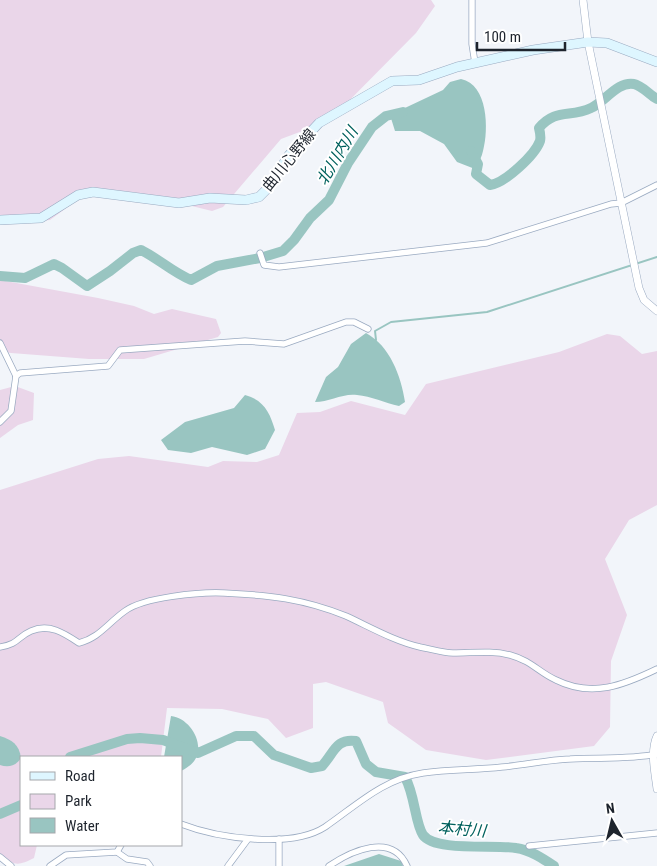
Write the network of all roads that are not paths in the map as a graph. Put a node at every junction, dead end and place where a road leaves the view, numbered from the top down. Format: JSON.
{"nodes":[{"id":1,"x":472,"y":0,"type":"edge"},
{"id":2,"x":583,"y":0,"type":"edge"},
{"id":3,"x":588,"y":42,"type":"junction"},
{"id":4,"x":657,"y":62,"type":"edge"},
{"id":5,"x":475,"y":64,"type":"junction"},
{"id":6,"x":657,"y":185,"type":"edge"},
{"id":7,"x":621,"y":204,"type":"junction"},
{"id":8,"x":0,"y":220,"type":"edge"},
{"id":9,"x":260,"y":253,"type":"dead end"},
{"id":10,"x":657,"y":311,"type":"edge"},
{"id":11,"x":368,"y":328,"type":"dead end"},
{"id":12,"x":0,"y":343,"type":"edge"},
{"id":13,"x":16,"y":376,"type":"junction"},
{"id":14,"x":0,"y":422,"type":"edge"},
{"id":15,"x":0,"y":647,"type":"edge"},
{"id":16,"x":657,"y":669,"type":"edge"},
{"id":17,"x":657,"y":736,"type":"edge"},
{"id":18,"x":656,"y":755,"type":"edge"},
{"id":19,"x":657,"y":789,"type":"edge"},
{"id":20,"x":182,"y":824,"type":"edge"},
{"id":21,"x":657,"y":834,"type":"edge"},
{"id":22,"x":248,"y":839,"type":"junction"},
{"id":23,"x":279,"y":839,"type":"junction"},
{"id":24,"x":121,"y":846,"type":"edge"},
{"id":25,"x":529,"y":846,"type":"dead end"},
{"id":26,"x":117,"y":852,"type":"junction"},
{"id":27,"x":0,"y":858,"type":"edge"},
{"id":28,"x":11,"y":866,"type":"edge"},
{"id":29,"x":50,"y":866,"type":"edge"},
{"id":30,"x":150,"y":866,"type":"edge"},
{"id":31,"x":228,"y":866,"type":"edge"},
{"id":32,"x":279,"y":866,"type":"edge"},
{"id":33,"x":329,"y":866,"type":"edge"},
{"id":34,"x":407,"y":866,"type":"edge"}],
"edges":[{"from":1,"to":5,"type":"street"},
{"from":2,"to":3,"type":"street"},
{"from":3,"to":4,"type":"main road","name":"曲川心野線"},
{"from":3,"to":5,"type":"main road","name":"曲川心野線"},
{"from":3,"to":7,"type":"street"},
{"from":5,"to":8,"type":"main road","name":"曲川心野線"},
{"from":6,"to":7,"type":"street"},
{"from":7,"to":9,"type":"street"},
{"from":7,"to":10,"type":"street"},
{"from":11,"to":13,"type":"street"},
{"from":12,"to":13,"type":"street"},
{"from":13,"to":14,"type":"street"},
{"from":15,"to":16,"type":"street"},
{"from":17,"to":18,"type":"street"},
{"from":18,"to":19,"type":"street"},
{"from":18,"to":23,"type":"street"},
{"from":20,"to":22,"type":"street"},
{"from":21,"to":25,"type":"street"},
{"from":22,"to":23,"type":"street"},
{"from":22,"to":31,"type":"street"},
{"from":23,"to":32,"type":"street"},
{"from":24,"to":26,"type":"street"},
{"from":26,"to":29,"type":"street"},
{"from":26,"to":30,"type":"street"},
{"from":27,"to":28,"type":"street"},
{"from":33,"to":34,"type":"street"}]}
